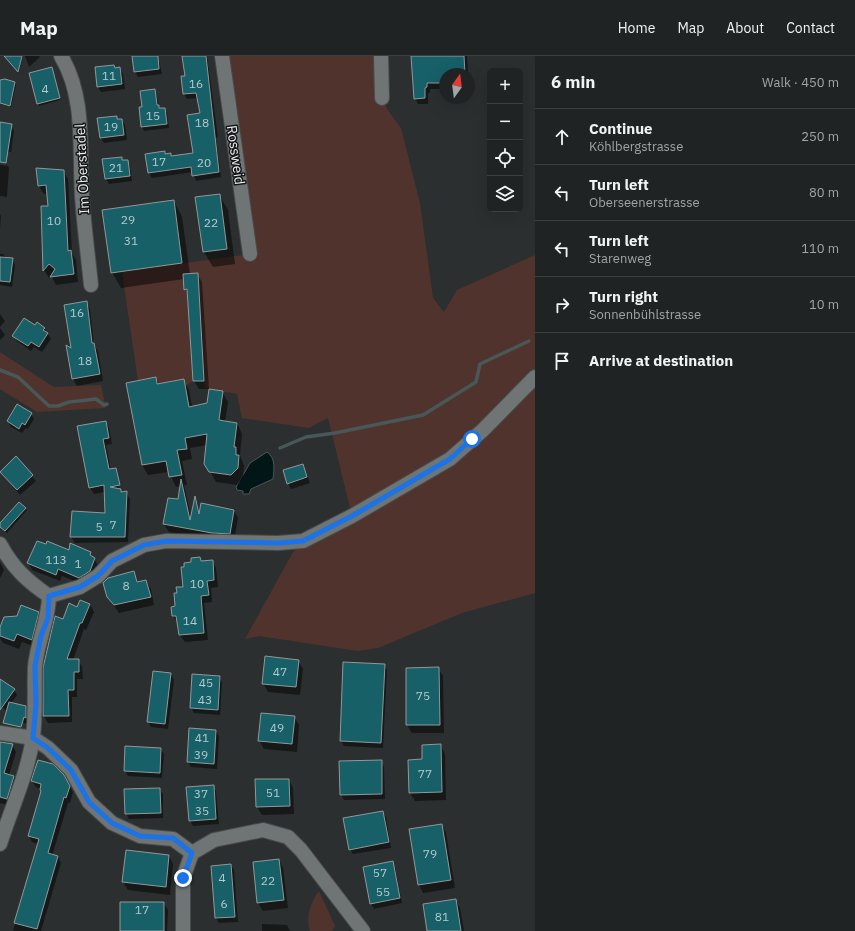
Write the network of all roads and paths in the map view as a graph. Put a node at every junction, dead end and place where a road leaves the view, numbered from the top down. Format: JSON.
{"nodes":[{"id":1,"x":61,"y":56,"type":"edge"},
{"id":2,"x":222,"y":56,"type":"edge"},
{"id":3,"x":381,"y":56,"type":"edge"},
{"id":4,"x":382,"y":98,"type":"dead end"},
{"id":5,"x":250,"y":254,"type":"dead end"},
{"id":6,"x":91,"y":285,"type":"dead end"},
{"id":7,"x":535,"y":377,"type":"edge"},
{"id":8,"x":0,"y":544,"type":"edge"},
{"id":9,"x":49,"y":596,"type":"junction"},
{"id":10,"x":0,"y":733,"type":"edge"},
{"id":11,"x":33,"y":738,"type":"junction"},
{"id":12,"x":0,"y":844,"type":"edge"},
{"id":13,"x":192,"y":853,"type":"junction"},
{"id":14,"x":183,"y":931,"type":"edge"},
{"id":15,"x":363,"y":931,"type":"edge"}],
"edges":[{"from":1,"to":6,"type":"street","name":"Im Oberstadel"},
{"from":2,"to":5,"type":"street","name":"Rossweid"},
{"from":3,"to":4,"type":"street"},
{"from":7,"to":9,"type":"street"},
{"from":8,"to":9,"type":"street"},
{"from":9,"to":11,"type":"street"},
{"from":10,"to":11,"type":"street"},
{"from":11,"to":12,"type":"street"},
{"from":11,"to":13,"type":"street"},
{"from":13,"to":14,"type":"street"},
{"from":13,"to":15,"type":"street"}]}
